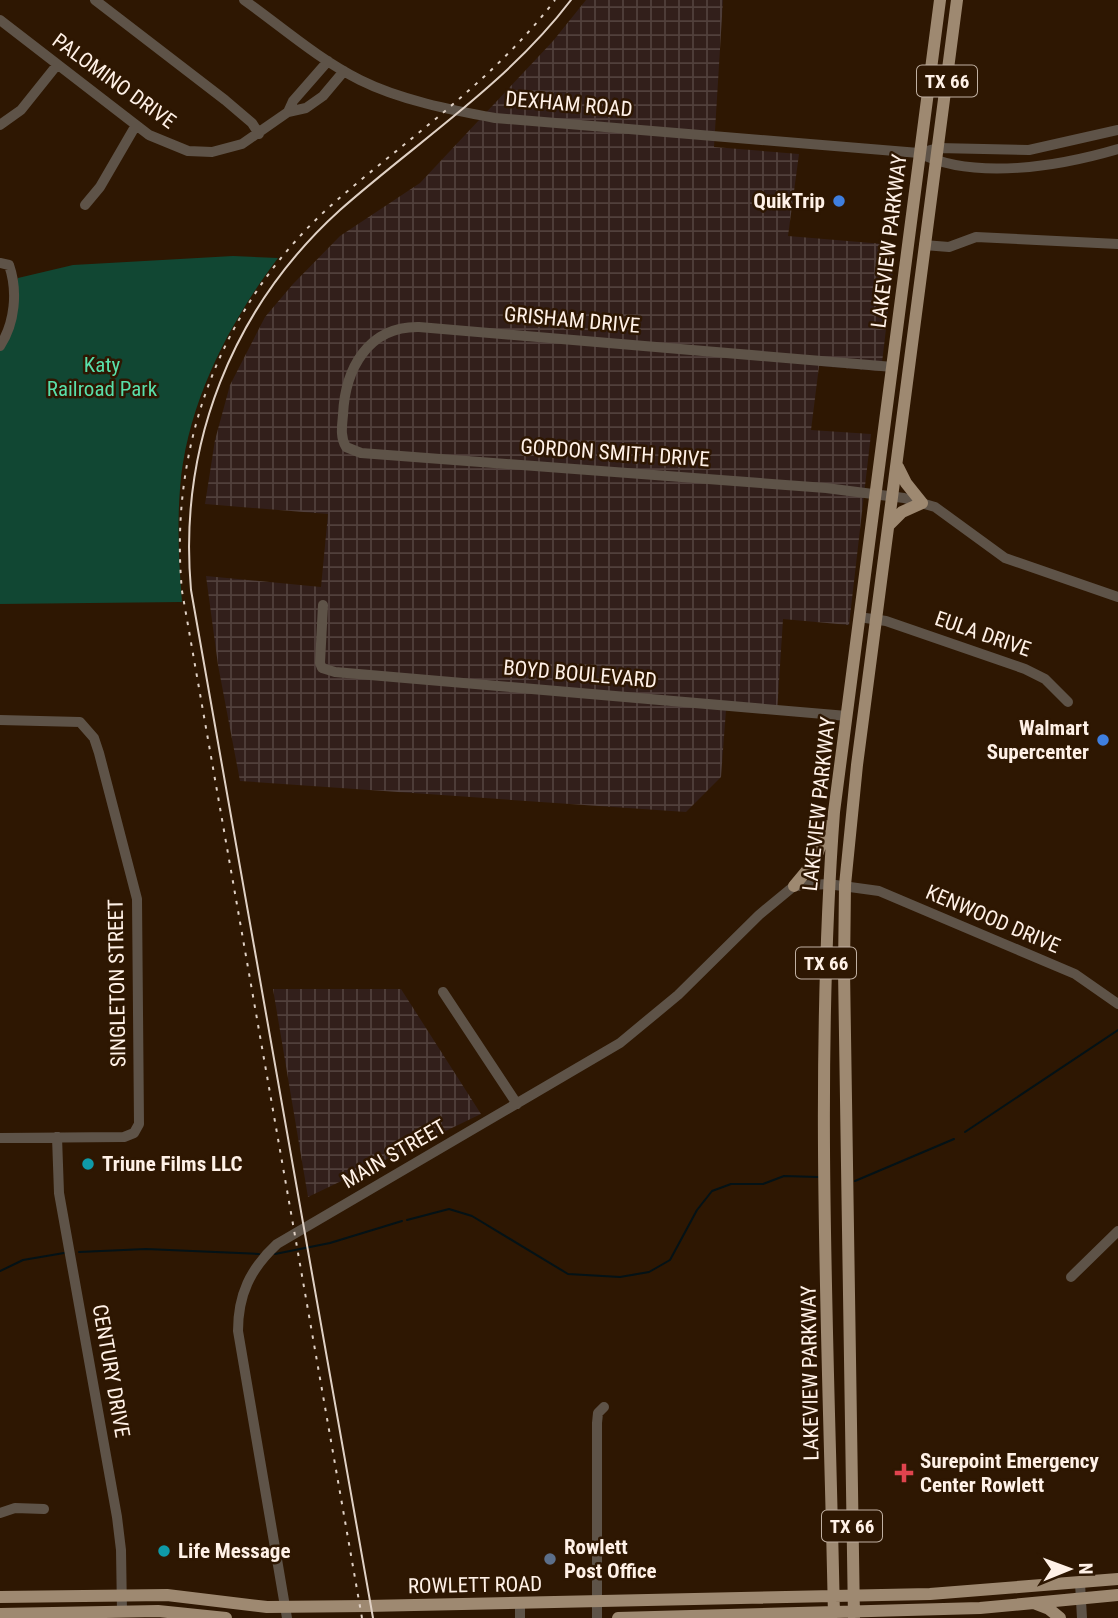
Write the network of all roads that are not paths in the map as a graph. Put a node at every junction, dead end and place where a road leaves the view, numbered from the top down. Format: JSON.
{"nodes":[{"id":1,"x":95,"y":0,"type":"edge"},
{"id":2,"x":244,"y":0,"type":"edge"},
{"id":3,"x":940,"y":0,"type":"edge"},
{"id":4,"x":957,"y":0,"type":"edge"},
{"id":5,"x":0,"y":20,"type":"edge"},
{"id":6,"x":328,"y":61,"type":"junction"},
{"id":7,"x":57,"y":65,"type":"junction"},
{"id":8,"x":344,"y":71,"type":"junction"},
{"id":9,"x":288,"y":112,"type":"junction"},
{"id":10,"x":0,"y":124,"type":"edge"},
{"id":11,"x":136,"y":125,"type":"junction"},
{"id":12,"x":1118,"y":130,"type":"edge"},
{"id":13,"x":259,"y":134,"type":"junction"},
{"id":14,"x":1118,"y":149,"type":"edge"},
{"id":15,"x":919,"y":153,"type":"junction"},
{"id":16,"x":937,"y":155,"type":"junction"},
{"id":17,"x":85,"y":205,"type":"dead end"},
{"id":18,"x":1118,"y":244,"type":"edge"},
{"id":19,"x":924,"y":245,"type":"junction"},
{"id":20,"x":0,"y":262,"type":"edge"},
{"id":21,"x":0,"y":346,"type":"edge"},
{"id":22,"x":893,"y":367,"type":"junction"},
{"id":23,"x":909,"y":369,"type":"junction"},
{"id":24,"x":351,"y":451,"type":"joint"},
{"id":25,"x":898,"y":467,"type":"junction"},
{"id":26,"x":877,"y":494,"type":"junction"},
{"id":27,"x":894,"y":496,"type":"junction"},
{"id":28,"x":922,"y":503,"type":"junction"},
{"id":29,"x":890,"y":524,"type":"junction"},
{"id":30,"x":1118,"y":597,"type":"edge"},
{"id":31,"x":323,"y":605,"type":"dead end"},
{"id":32,"x":859,"y":617,"type":"junction"},
{"id":33,"x":876,"y":619,"type":"junction"},
{"id":34,"x":1068,"y":702,"type":"dead end"},
{"id":35,"x":847,"y":716,"type":"junction"},
{"id":36,"x":863,"y":716,"type":"junction"},
{"id":37,"x":0,"y":720,"type":"edge"},
{"id":38,"x":834,"y":812,"type":"junction"},
{"id":39,"x":828,"y":884,"type":"junction"},
{"id":40,"x":845,"y":885,"type":"junction"},
{"id":41,"x":794,"y":886,"type":"junction"},
{"id":42,"x":443,"y":992,"type":"dead end"},
{"id":43,"x":1118,"y":1004,"type":"edge"},
{"id":44,"x":845,"y":1096,"type":"junction"},
{"id":45,"x":825,"y":1097,"type":"junction"},
{"id":46,"x":517,"y":1104,"type":"junction"},
{"id":47,"x":57,"y":1137,"type":"junction"},
{"id":48,"x":0,"y":1138,"type":"edge"},
{"id":49,"x":1118,"y":1231,"type":"edge"},
{"id":50,"x":828,"y":1266,"type":"junction"},
{"id":51,"x":847,"y":1266,"type":"junction"},
{"id":52,"x":1071,"y":1277,"type":"dead end"},
{"id":53,"x":604,"y":1407,"type":"dead end"},
{"id":54,"x":849,"y":1409,"type":"junction"},
{"id":55,"x":830,"y":1410,"type":"junction"},
{"id":56,"x":44,"y":1509,"type":"dead end"},
{"id":57,"x":0,"y":1513,"type":"edge"},
{"id":58,"x":1118,"y":1579,"type":"edge"},
{"id":59,"x":1080,"y":1583,"type":"junction"},
{"id":60,"x":1015,"y":1589,"type":"junction"},
{"id":61,"x":833,"y":1595,"type":"junction"},
{"id":62,"x":853,"y":1595,"type":"junction"},
{"id":63,"x":1118,"y":1595,"type":"edge"},
{"id":64,"x":122,"y":1596,"type":"junction"},
{"id":65,"x":179,"y":1596,"type":"junction"},
{"id":66,"x":0,"y":1597,"type":"edge"},
{"id":67,"x":1081,"y":1599,"type":"junction"},
{"id":68,"x":597,"y":1601,"type":"junction"},
{"id":69,"x":520,"y":1603,"type":"junction"},
{"id":70,"x":1032,"y":1603,"type":"junction"},
{"id":71,"x":965,"y":1609,"type":"junction"},
{"id":72,"x":122,"y":1612,"type":"junction"},
{"id":73,"x":286,"y":1612,"type":"edge"},
{"id":74,"x":0,"y":1614,"type":"edge"},
{"id":75,"x":67,"y":1615,"type":"edge"},
{"id":76,"x":178,"y":1615,"type":"edge"},
{"id":77,"x":834,"y":1615,"type":"edge"},
{"id":78,"x":854,"y":1615,"type":"edge"},
{"id":79,"x":226,"y":1618,"type":"edge"},
{"id":80,"x":520,"y":1618,"type":"edge"},
{"id":81,"x":597,"y":1618,"type":"edge"},
{"id":82,"x":618,"y":1618,"type":"edge"},
{"id":83,"x":1060,"y":1618,"type":"edge"},
{"id":84,"x":1082,"y":1618,"type":"edge"}],
"edges":[{"from":1,"to":13,"type":"street"},
{"from":2,"to":6,"type":"street","name":"DEXHAM ROAD"},
{"from":3,"to":15,"type":"main road","name":"LAKEVIEW PARKWAY","number":"TX 66"},
{"from":4,"to":16,"type":"main road","name":"LAKEVIEW PARKWAY","number":"TX 66"},
{"from":5,"to":7,"type":"street","name":"PALOMINO DRIVE"},
{"from":6,"to":8,"type":"street","name":"DEXHAM ROAD"},
{"from":6,"to":9,"type":"street","name":"PALOMINO DRIVE"},
{"from":7,"to":10,"type":"street"},
{"from":7,"to":11,"type":"street","name":"PALOMINO DRIVE"},
{"from":8,"to":9,"type":"street","name":"PALOMINO DRIVE"},
{"from":8,"to":15,"type":"street","name":"DEXHAM ROAD"},
{"from":9,"to":13,"type":"street","name":"PALOMINO DRIVE"},
{"from":11,"to":13,"type":"street","name":"PALOMINO DRIVE"},
{"from":11,"to":17,"type":"street"},
{"from":12,"to":16,"type":"street","name":"DEXHAM ROAD"},
{"from":14,"to":16,"type":"street","name":"DEXHAM ROAD"},
{"from":15,"to":16,"type":"street","name":"DEXHAM ROAD"},
{"from":15,"to":22,"type":"main road","name":"LAKEVIEW PARKWAY","number":"TX 66"},
{"from":16,"to":19,"type":"main road","name":"LAKEVIEW PARKWAY","number":"TX 66"},
{"from":18,"to":19,"type":"street"},
{"from":19,"to":23,"type":"main road","name":"LAKEVIEW PARKWAY","number":"TX 66"},
{"from":20,"to":21,"type":"street"},
{"from":22,"to":23,"type":"main road"},
{"from":22,"to":24,"type":"street","name":"GRISHAM DRIVE"},
{"from":22,"to":26,"type":"main road","name":"LAKEVIEW PARKWAY","number":"TX 66"},
{"from":23,"to":25,"type":"main road","name":"LAKEVIEW PARKWAY","number":"TX 66"},
{"from":24,"to":26,"type":"street","name":"GORDON SMITH DRIVE"},
{"from":25,"to":27,"type":"main road","name":"LAKEVIEW PARKWAY","number":"TX 66"},
{"from":25,"to":28,"type":"main road"},
{"from":26,"to":27,"type":"street","name":"GORDON SMITH DRIVE"},
{"from":26,"to":32,"type":"main road","name":"LAKEVIEW PARKWAY","number":"TX 66"},
{"from":27,"to":28,"type":"street","name":"GORDON SMITH DRIVE"},
{"from":27,"to":29,"type":"main road","name":"LAKEVIEW PARKWAY","number":"TX 66"},
{"from":28,"to":29,"type":"main road"},
{"from":28,"to":30,"type":"street","name":"GORDON SMITH DRIVE"},
{"from":29,"to":33,"type":"main road","name":"LAKEVIEW PARKWAY","number":"TX 66"},
{"from":31,"to":35,"type":"street","name":"BOYD BOULEVARD"},
{"from":32,"to":33,"type":"street","name":"EULA DRIVE"},
{"from":32,"to":35,"type":"main road","name":"LAKEVIEW PARKWAY","number":"TX 66"},
{"from":33,"to":34,"type":"street","name":"EULA DRIVE"},
{"from":33,"to":36,"type":"main road","name":"LAKEVIEW PARKWAY","number":"TX 66"},
{"from":35,"to":36,"type":"main road"},
{"from":35,"to":38,"type":"main road","name":"LAKEVIEW PARKWAY","number":"TX 66"},
{"from":36,"to":40,"type":"main road","name":"LAKEVIEW PARKWAY","number":"TX 66"},
{"from":37,"to":47,"type":"street","name":"SINGLETON STREET"},
{"from":38,"to":39,"type":"main road","name":"LAKEVIEW PARKWAY","number":"TX 66"},
{"from":38,"to":41,"type":"main road"},
{"from":39,"to":40,"type":"street"},
{"from":39,"to":41,"type":"street"},
{"from":39,"to":45,"type":"main road","name":"LAKEVIEW PARKWAY","number":"TX 66"},
{"from":40,"to":43,"type":"street","name":"KENWOOD DRIVE"},
{"from":40,"to":44,"type":"main road","name":"LAKEVIEW PARKWAY","number":"TX 66"},
{"from":41,"to":46,"type":"street","name":"MAIN STREET"},
{"from":42,"to":46,"type":"street"},
{"from":44,"to":45,"type":"main road"},
{"from":44,"to":51,"type":"main road","name":"LAKEVIEW PARKWAY","number":"TX 66"},
{"from":45,"to":50,"type":"main road","name":"LAKEVIEW PARKWAY","number":"TX 66"},
{"from":46,"to":73,"type":"street","name":"MAIN STREET"},
{"from":47,"to":48,"type":"street"},
{"from":47,"to":64,"type":"street","name":"CENTURY DRIVE"},
{"from":49,"to":52,"type":"street"},
{"from":50,"to":51,"type":"main road"},
{"from":50,"to":55,"type":"main road","name":"LAKEVIEW PARKWAY","number":"TX 66"},
{"from":51,"to":54,"type":"main road","name":"LAKEVIEW PARKWAY","number":"TX 66"},
{"from":53,"to":68,"type":"street"},
{"from":54,"to":55,"type":"main road"},
{"from":54,"to":62,"type":"main road","name":"LAKEVIEW PARKWAY","number":"TX 66"},
{"from":55,"to":61,"type":"main road","name":"LAKEVIEW PARKWAY","number":"TX 66"},
{"from":56,"to":57,"type":"street"},
{"from":58,"to":59,"type":"main road","name":"ROWLETT ROAD"},
{"from":59,"to":60,"type":"main road","name":"ROWLETT ROAD"},
{"from":59,"to":67,"type":"street"},
{"from":60,"to":62,"type":"main road","name":"ROWLETT ROAD"},
{"from":60,"to":71,"type":"main road"},
{"from":61,"to":62,"type":"main road","name":"ROWLETT ROAD"},
{"from":61,"to":68,"type":"main road","name":"ROWLETT ROAD"},
{"from":61,"to":77,"type":"main road","name":"LAKEVIEW PARKWAY","number":"TX 66"},
{"from":62,"to":78,"type":"main road","name":"LAKEVIEW PARKWAY","number":"TX 66"},
{"from":63,"to":67,"type":"main road"},
{"from":64,"to":65,"type":"main road","name":"ROWLETT ROAD"},
{"from":64,"to":66,"type":"main road","name":"ROWLETT ROAD"},
{"from":64,"to":72,"type":"street","name":"CENTURY DRIVE"},
{"from":65,"to":73,"type":"main road","name":"ROWLETT ROAD"},
{"from":65,"to":76,"type":"street"},
{"from":67,"to":70,"type":"main road"},
{"from":67,"to":84,"type":"street"},
{"from":68,"to":69,"type":"main road","name":"ROWLETT ROAD"},
{"from":68,"to":81,"type":"street"},
{"from":69,"to":73,"type":"main road","name":"ROWLETT ROAD"},
{"from":69,"to":80,"type":"street"},
{"from":70,"to":71,"type":"main road"},
{"from":70,"to":83,"type":"main road"},
{"from":71,"to":78,"type":"main road"},
{"from":72,"to":75,"type":"main road"},
{"from":72,"to":76,"type":"main road"},
{"from":74,"to":75,"type":"main road"},
{"from":76,"to":79,"type":"main road"},
{"from":77,"to":78,"type":"main road"},
{"from":77,"to":82,"type":"main road"}]}
